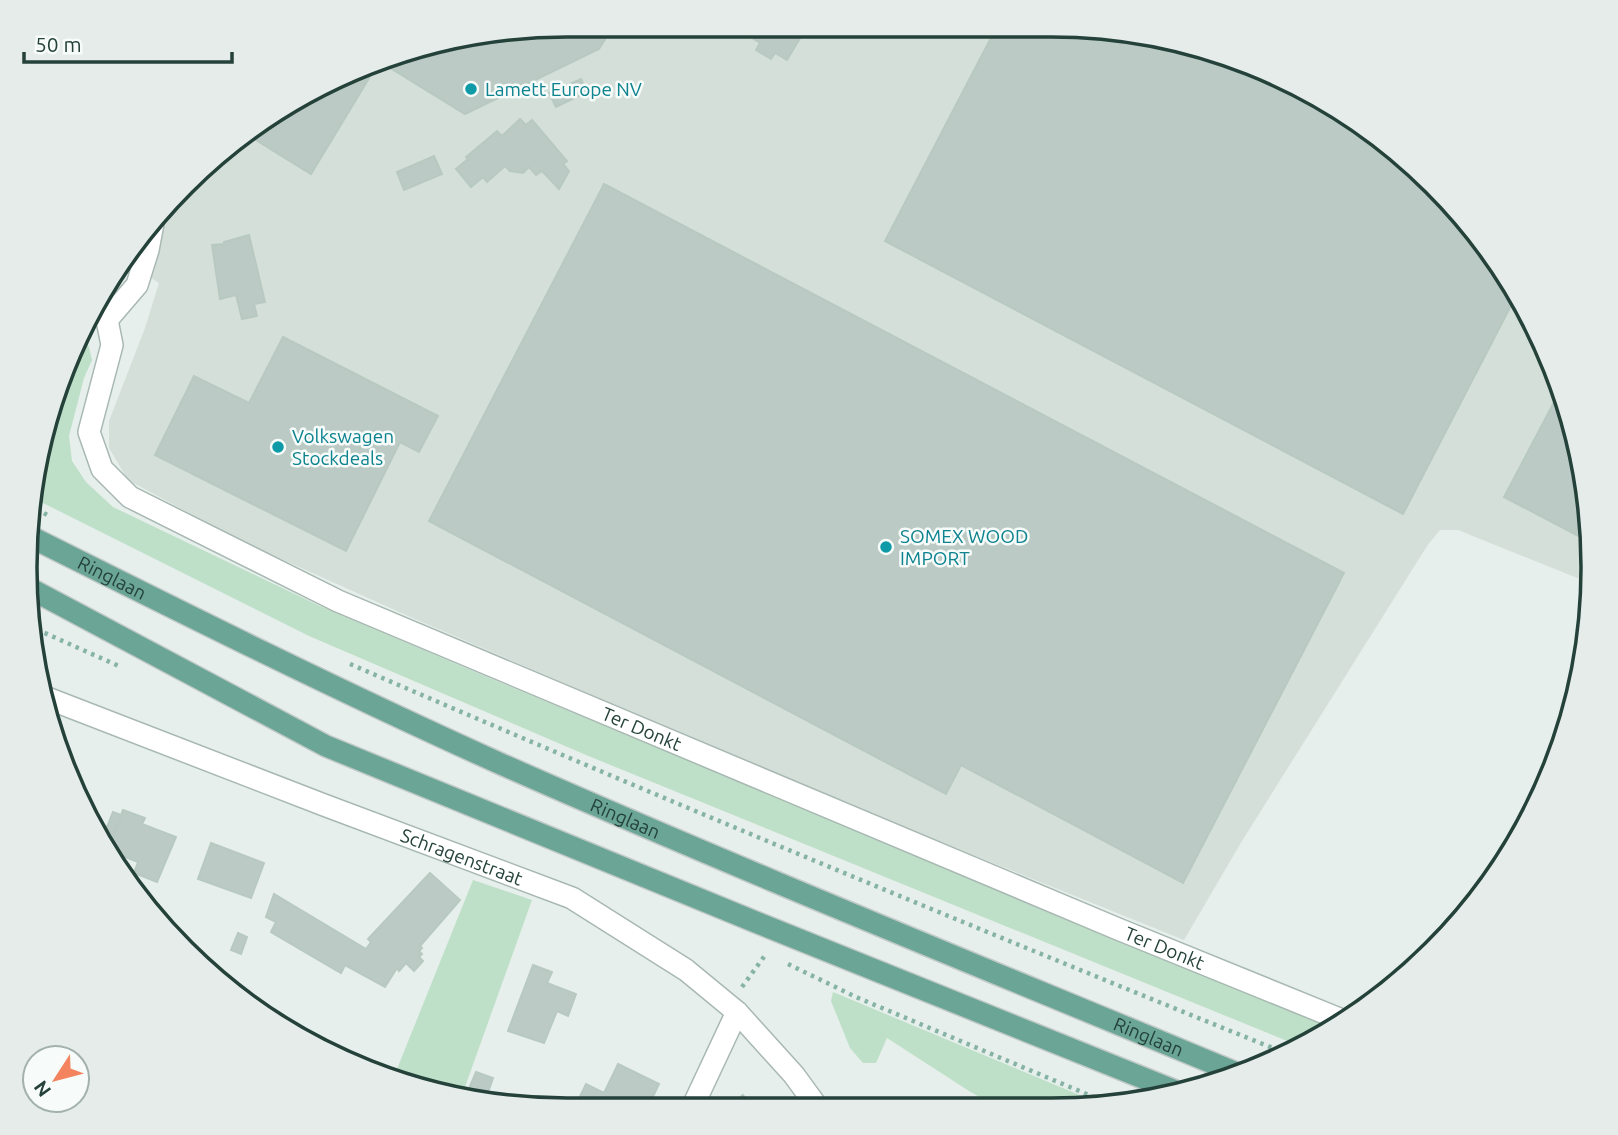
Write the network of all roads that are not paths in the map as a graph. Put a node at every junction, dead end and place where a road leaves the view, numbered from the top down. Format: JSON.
{"nodes":[{"id":1,"x":150,"y":239,"type":"edge"},
{"id":2,"x":101,"y":316,"type":"edge"},
{"id":3,"x":38,"y":540,"type":"edge"},
{"id":4,"x":38,"y":593,"type":"edge"},
{"id":5,"x":54,"y":701,"type":"edge"},
{"id":6,"x":733,"y":1008,"type":"junction"},
{"id":7,"x":1333,"y":1016,"type":"edge"},
{"id":8,"x":1225,"y":1068,"type":"edge"},
{"id":9,"x":1163,"y":1086,"type":"edge"},
{"id":10,"x":696,"y":1098,"type":"edge"},
{"id":11,"x":811,"y":1098,"type":"edge"}],
"edges":[{"from":1,"to":2,"type":"street","name":"Ter Donkt"},
{"from":2,"to":7,"type":"street","name":"Ter Donkt"},
{"from":3,"to":8,"type":"main road","name":"Ringlaan"},
{"from":4,"to":9,"type":"main road"},
{"from":5,"to":6,"type":"street","name":"Schragenstraat"},
{"from":6,"to":10,"type":"street"},
{"from":6,"to":11,"type":"street","name":"Schragenstraat"}]}
